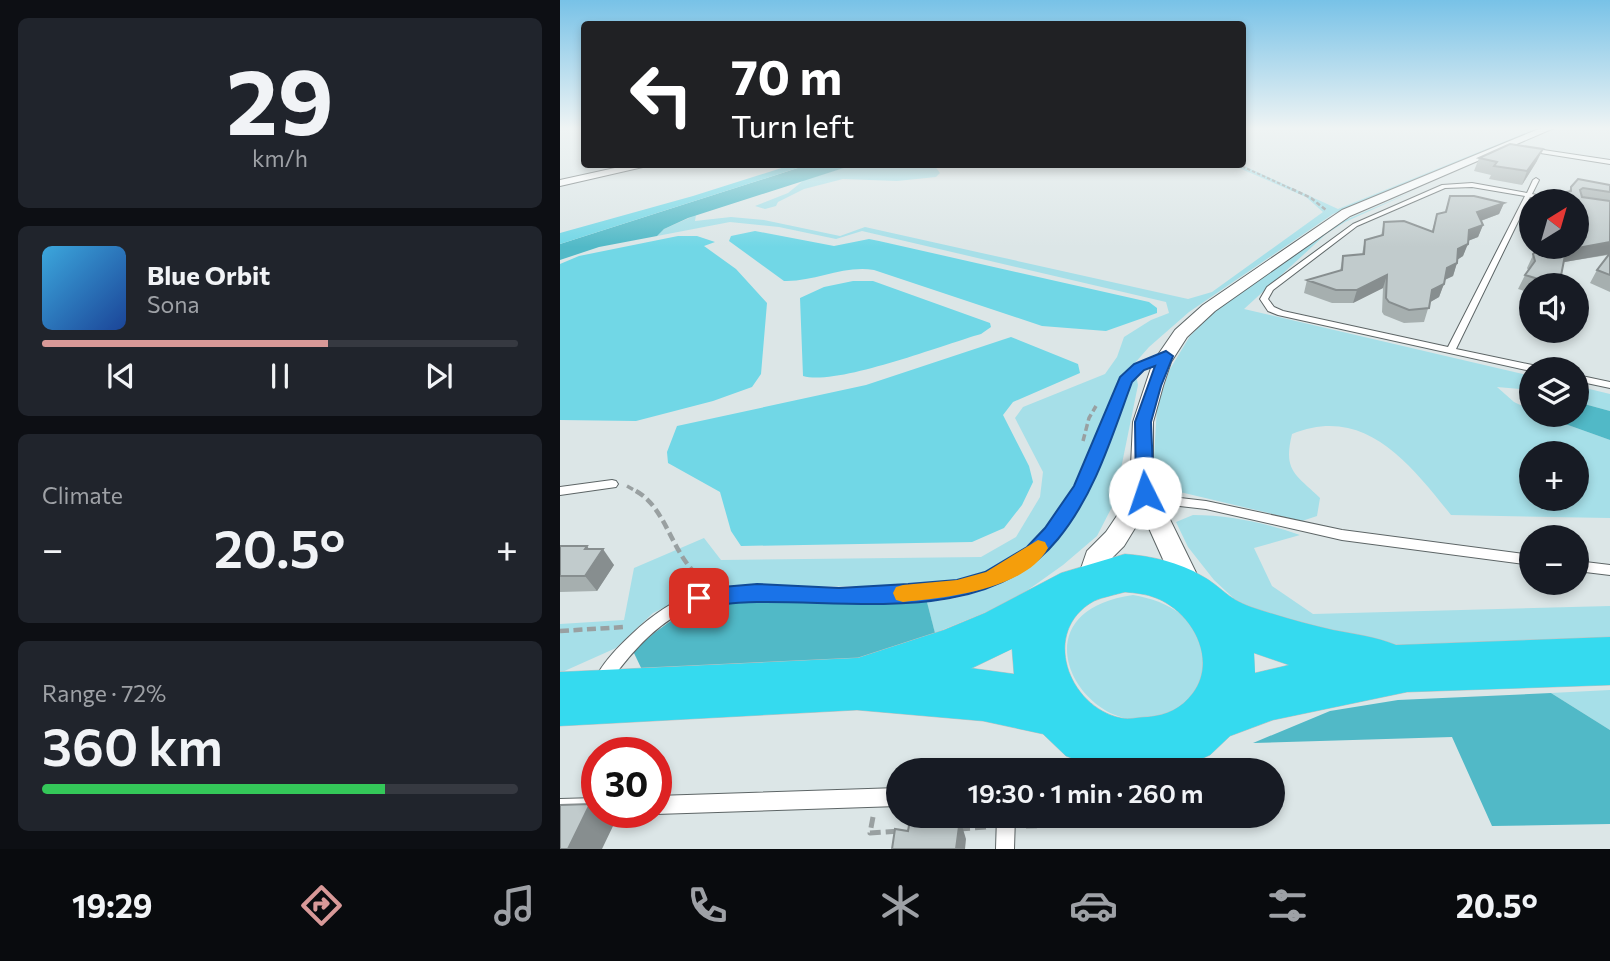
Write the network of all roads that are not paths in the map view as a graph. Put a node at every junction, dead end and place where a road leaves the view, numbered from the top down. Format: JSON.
{"nodes":[{"id":1,"x":632,"y":168,"type":"edge"},
{"id":2,"x":1455,"y":168,"type":"edge"},
{"id":3,"x":1536,"y":180,"type":"dead end"},
{"id":4,"x":560,"y":183,"type":"edge"},
{"id":5,"x":1531,"y":189,"type":"edge"},
{"id":6,"x":1519,"y":194,"type":"edge"},
{"id":7,"x":1519,"y":211,"type":"edge"},
{"id":8,"x":1451,"y":351,"type":"junction"},
{"id":9,"x":1166,"y":356,"type":"junction"},
{"id":10,"x":1519,"y":365,"type":"edge"},
{"id":11,"x":1589,"y":381,"type":"edge"},
{"id":12,"x":1610,"y":385,"type":"edge"},
{"id":13,"x":612,"y":484,"type":"road end"},
{"id":14,"x":560,"y":491,"type":"edge"},
{"id":15,"x":1145,"y":493,"type":"junction"},
{"id":16,"x":1519,"y":558,"type":"edge"},
{"id":17,"x":1589,"y":567,"type":"edge"},
{"id":18,"x":1610,"y":570,"type":"edge"},
{"id":19,"x":1082,"y":585,"type":"junction"},
{"id":20,"x":1203,"y":604,"type":"junction"},
{"id":21,"x":1610,"y":661,"type":"edge"},
{"id":22,"x":1407,"y":667,"type":"junction"},
{"id":23,"x":857,"y":684,"type":"junction"},
{"id":24,"x":575,"y":699,"type":"edge"},
{"id":25,"x":1056,"y":709,"type":"junction"},
{"id":26,"x":1212,"y":715,"type":"junction"},
{"id":27,"x":886,"y":797,"type":"edge"},
{"id":28,"x":672,"y":804,"type":"edge"},
{"id":29,"x":581,"y":807,"type":"edge"},
{"id":30,"x":560,"y":808,"type":"edge"},
{"id":31,"x":1006,"y":828,"type":"edge"},
{"id":32,"x":1005,"y":849,"type":"edge"}],
"edges":[{"from":1,"to":4,"type":"street"},
{"from":2,"to":9,"type":"street"},
{"from":3,"to":5,"type":"lane"},
{"from":6,"to":8,"type":"lane"},
{"from":7,"to":8,"type":"lane"},
{"from":8,"to":10,"type":"lane"},
{"from":9,"to":15,"type":"street"},
{"from":9,"to":24,"type":"lane"},
{"from":11,"to":12,"type":"lane"},
{"from":13,"to":14,"type":"lane"},
{"from":15,"to":16,"type":"lane"},
{"from":15,"to":19,"type":"street"},
{"from":15,"to":20,"type":"street"},
{"from":17,"to":18,"type":"lane"},
{"from":19,"to":20,"type":"highway"},
{"from":19,"to":23,"type":"highway"},
{"from":19,"to":25,"type":"highway"},
{"from":20,"to":22,"type":"highway"},
{"from":20,"to":26,"type":"highway"},
{"from":21,"to":22,"type":"highway"},
{"from":22,"to":26,"type":"highway"},
{"from":23,"to":24,"type":"highway"},
{"from":23,"to":25,"type":"highway"},
{"from":25,"to":26,"type":"highway"},
{"from":27,"to":28,"type":"lane"},
{"from":29,"to":30,"type":"lane"},
{"from":31,"to":32,"type":"lane"}]}
